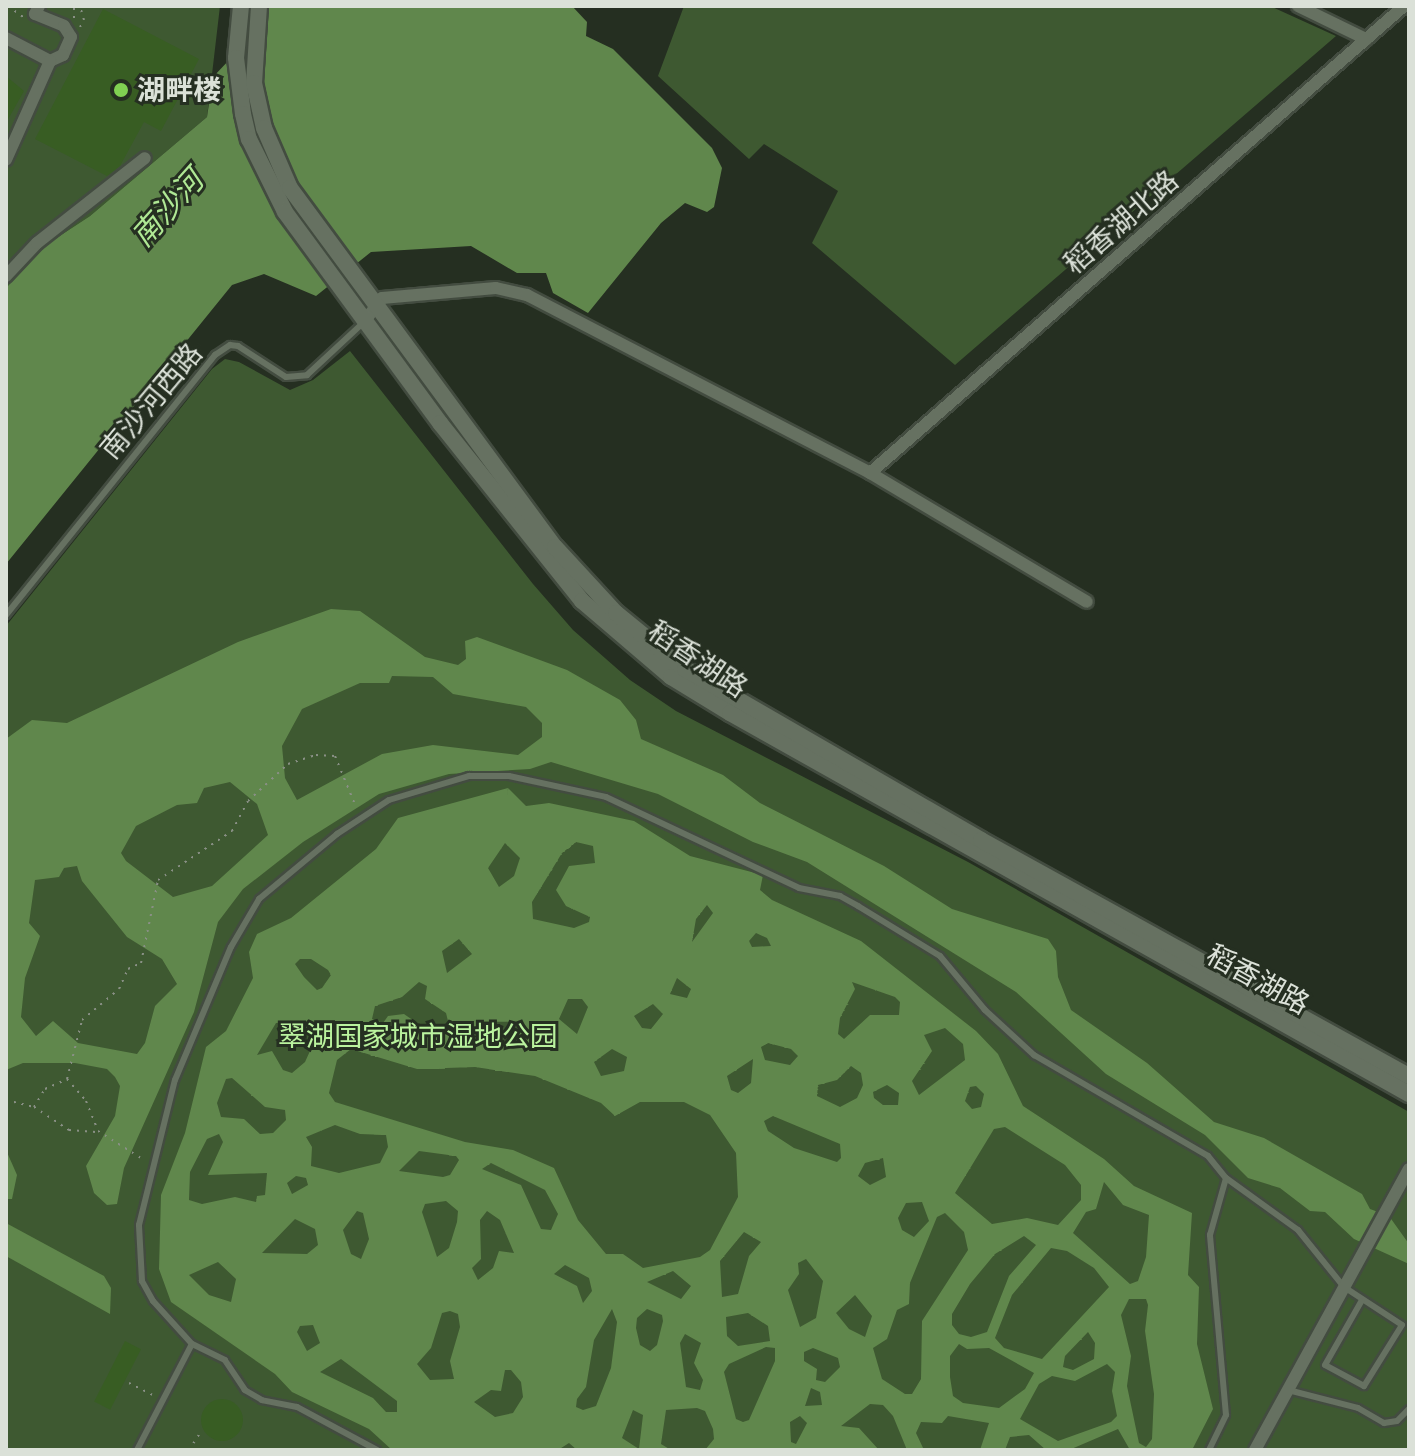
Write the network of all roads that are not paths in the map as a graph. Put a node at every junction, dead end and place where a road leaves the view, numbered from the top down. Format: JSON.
{"nodes":[{"id":1,"x":241,"y":6,"type":"edge"},
{"id":2,"x":259,"y":6,"type":"edge"},
{"id":3,"x":1298,"y":6,"type":"edge"},
{"id":4,"x":1404,"y":6,"type":"edge"},
{"id":5,"x":37,"y":10,"type":"edge"},
{"id":6,"x":6,"y":38,"type":"edge"},
{"id":7,"x":1366,"y":39,"type":"junction"},
{"id":8,"x":50,"y":61,"type":"junction"},
{"id":9,"x":145,"y":158,"type":"dead end"},
{"id":10,"x":6,"y":160,"type":"edge"},
{"id":11,"x":6,"y":276,"type":"edge"},
{"id":12,"x":375,"y":307,"type":"junction"},
{"id":13,"x":364,"y":322,"type":"junction"},
{"id":14,"x":870,"y":473,"type":"junction"},
{"id":15,"x":1087,"y":602,"type":"dead end"},
{"id":16,"x":6,"y":615,"type":"edge"},
{"id":17,"x":1409,"y":1076,"type":"edge"},
{"id":18,"x":1409,"y":1094,"type":"edge"},
{"id":19,"x":1409,"y":1169,"type":"edge"},
{"id":20,"x":1226,"y":1178,"type":"junction"},
{"id":21,"x":1344,"y":1287,"type":"junction"},
{"id":22,"x":1361,"y":1302,"type":"junction"},
{"id":23,"x":192,"y":1344,"type":"junction"},
{"id":24,"x":1288,"y":1390,"type":"junction"},
{"id":25,"x":1409,"y":1409,"type":"edge"},
{"id":26,"x":137,"y":1450,"type":"edge"},
{"id":27,"x":377,"y":1450,"type":"edge"},
{"id":28,"x":1209,"y":1450,"type":"edge"},
{"id":29,"x":1255,"y":1450,"type":"edge"}],
"edges":[{"from":1,"to":13,"type":"street","name":"稻香湖路"},
{"from":2,"to":12,"type":"street","name":"稻香湖路"},
{"from":3,"to":7,"type":"street"},
{"from":4,"to":7,"type":"street","name":"稻香湖北路"},
{"from":5,"to":8,"type":"street"},
{"from":6,"to":8,"type":"street"},
{"from":7,"to":14,"type":"street","name":"稻香湖北路"},
{"from":8,"to":10,"type":"street"},
{"from":9,"to":11,"type":"street"},
{"from":12,"to":13,"type":"street"},
{"from":12,"to":14,"type":"street"},
{"from":12,"to":17,"type":"street","name":"稻香湖路"},
{"from":13,"to":16,"type":"lane","name":"南沙河西路"},
{"from":13,"to":18,"type":"street","name":"稻香湖路"},
{"from":14,"to":15,"type":"street"},
{"from":19,"to":21,"type":"street"},
{"from":20,"to":21,"type":"lane"},
{"from":20,"to":23,"type":"lane"},
{"from":20,"to":28,"type":"lane"},
{"from":21,"to":22,"type":"lane"},
{"from":21,"to":24,"type":"street"},
{"from":22,"to":22,"type":"lane"},
{"from":23,"to":26,"type":"lane"},
{"from":23,"to":27,"type":"lane"},
{"from":24,"to":25,"type":"lane"},
{"from":24,"to":29,"type":"street"}]}
